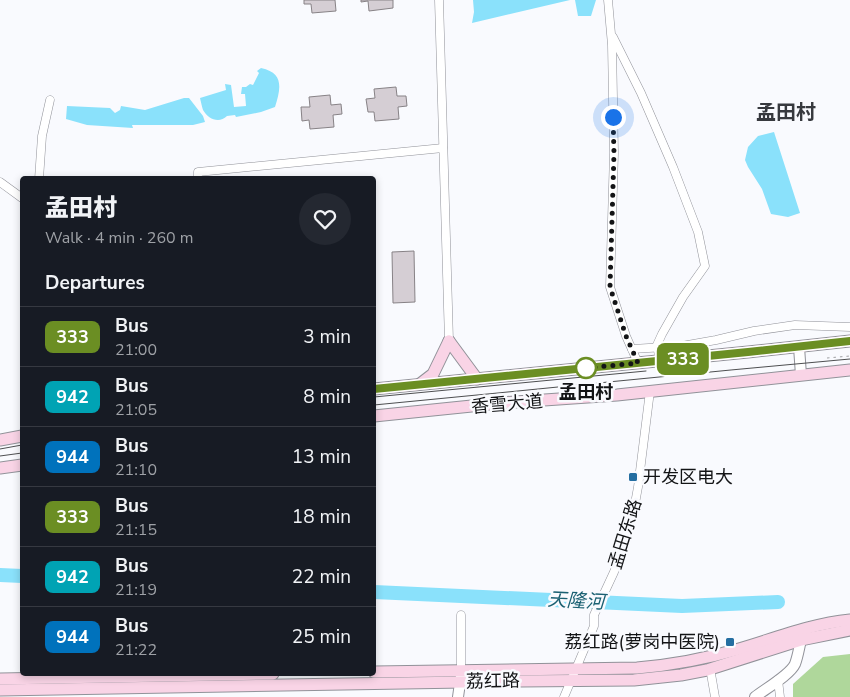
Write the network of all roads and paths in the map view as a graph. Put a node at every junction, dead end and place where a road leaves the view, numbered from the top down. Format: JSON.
{"nodes":[{"id":1,"x":439,"y":0,"type":"edge"},
{"id":2,"x":608,"y":0,"type":"edge"},
{"id":3,"x":611,"y":33,"type":"junction"},
{"id":4,"x":50,"y":100,"type":"dead end"},
{"id":5,"x":443,"y":148,"type":"junction"},
{"id":6,"x":39,"y":176,"type":"edge"},
{"id":7,"x":198,"y":176,"type":"edge"},
{"id":8,"x":0,"y":182,"type":"edge"},
{"id":9,"x":20,"y":197,"type":"edge"},
{"id":10,"x":850,"y":327,"type":"edge"},
{"id":11,"x":449,"y":341,"type":"junction"},
{"id":12,"x":850,"y":341,"type":"edge"},
{"id":13,"x":799,"y":347,"type":"junction"},
{"id":14,"x":658,"y":348,"type":"junction"},
{"id":15,"x":632,"y":349,"type":"junction"},
{"id":16,"x":850,"y":356,"type":"edge"},
{"id":17,"x":827,"y":358,"type":"dead end"},
{"id":18,"x":660,"y":361,"type":"junction"},
{"id":19,"x":638,"y":363,"type":"junction"},
{"id":20,"x":850,"y":370,"type":"edge"},
{"id":21,"x":802,"y":375,"type":"junction"},
{"id":22,"x":477,"y":379,"type":"junction"},
{"id":23,"x":420,"y":384,"type":"junction"},
{"id":24,"x":376,"y":389,"type":"edge"},
{"id":25,"x":650,"y":391,"type":"junction"},
{"id":26,"x":376,"y":416,"type":"edge"},
{"id":27,"x":20,"y":436,"type":"edge"},
{"id":28,"x":0,"y":440,"type":"edge"},
{"id":29,"x":20,"y":465,"type":"edge"},
{"id":30,"x":0,"y":468,"type":"edge"},
{"id":31,"x":461,"y":615,"type":"dead end"},
{"id":32,"x":850,"y":620,"type":"edge"},
{"id":33,"x":850,"y":630,"type":"edge"},
{"id":34,"x":800,"y":635,"type":"junction"},
{"id":35,"x":691,"y":667,"type":"junction"},
{"id":36,"x":576,"y":668,"type":"junction"},
{"id":37,"x":710,"y":668,"type":"junction"},
{"id":38,"x":462,"y":670,"type":"junction"},
{"id":39,"x":376,"y":672,"type":"edge"},
{"id":40,"x":230,"y":676,"type":"edge"},
{"id":41,"x":0,"y":679,"type":"edge"},
{"id":42,"x":571,"y":680,"type":"junction"},
{"id":43,"x":778,"y":680,"type":"junction"},
{"id":44,"x":460,"y":682,"type":"junction"},
{"id":45,"x":39,"y":685,"type":"edge"},
{"id":46,"x":0,"y":690,"type":"edge"},
{"id":47,"x":85,"y":693,"type":"edge"},
{"id":48,"x":458,"y":697,"type":"edge"},
{"id":49,"x":564,"y":697,"type":"edge"},
{"id":50,"x":715,"y":697,"type":"edge"},
{"id":51,"x":755,"y":697,"type":"edge"},
{"id":52,"x":780,"y":697,"type":"edge"}],
"edges":[{"from":1,"to":5,"type":"street"},
{"from":2,"to":3,"type":"street"},
{"from":3,"to":14,"type":"street"},
{"from":3,"to":15,"type":"street"},
{"from":4,"to":6,"type":"street"},
{"from":5,"to":7,"type":"street"},
{"from":5,"to":11,"type":"street"},
{"from":8,"to":9,"type":"street"},
{"from":10,"to":14,"type":"street"},
{"from":11,"to":22,"type":"main road"},
{"from":11,"to":23,"type":"main road"},
{"from":12,"to":13,"type":"main road","name":"香雪大道"},
{"from":13,"to":18,"type":"main road","name":"香雪大道"},
{"from":13,"to":21,"type":"street"},
{"from":14,"to":15,"type":"street"},
{"from":14,"to":18,"type":"street"},
{"from":15,"to":19,"type":"street"},
{"from":16,"to":17,"type":"path"},
{"from":18,"to":19,"type":"main road","name":"香雪大道"},
{"from":19,"to":22,"type":"main road","name":"香雪大道"},
{"from":20,"to":21,"type":"main road","name":"香雪大道"},
{"from":21,"to":25,"type":"main road","name":"香雪大道"},
{"from":22,"to":23,"type":"main road","name":"香雪大道"},
{"from":23,"to":24,"type":"main road","name":"香雪大道"},
{"from":25,"to":26,"type":"main road","name":"香雪大道"},
{"from":25,"to":36,"type":"street","name":"孟田东路"},
{"from":27,"to":28,"type":"main road"},
{"from":29,"to":30,"type":"main road"},
{"from":31,"to":38,"type":"street"},
{"from":32,"to":34,"type":"main road"},
{"from":33,"to":34,"type":"main road"},
{"from":34,"to":35,"type":"main road","name":"荔红路"},
{"from":34,"to":37,"type":"main road","name":"荔红路"},
{"from":34,"to":43,"type":"street"},
{"from":35,"to":36,"type":"main road","name":"荔红路"},
{"from":35,"to":37,"type":"main road","name":"荔红路"},
{"from":35,"to":42,"type":"main road","name":"荔红路"},
{"from":36,"to":38,"type":"main road","name":"荔红路"},
{"from":36,"to":42,"type":"street","name":"孟田东路"},
{"from":37,"to":50,"type":"street"},
{"from":38,"to":39,"type":"main road","name":"荔红路"},
{"from":38,"to":44,"type":"street"},
{"from":40,"to":45,"type":"main road","name":"荔红路"},
{"from":41,"to":45,"type":"main road","name":"荔红路"},
{"from":42,"to":44,"type":"main road","name":"荔红路"},
{"from":42,"to":49,"type":"street","name":"孟田东路"},
{"from":43,"to":51,"type":"street"},
{"from":43,"to":52,"type":"street"},
{"from":44,"to":47,"type":"main road","name":"荔红路"},
{"from":44,"to":48,"type":"street"},
{"from":45,"to":46,"type":"main road","name":"荔红路"},
{"from":45,"to":47,"type":"main road","name":"荔红路"}]}
